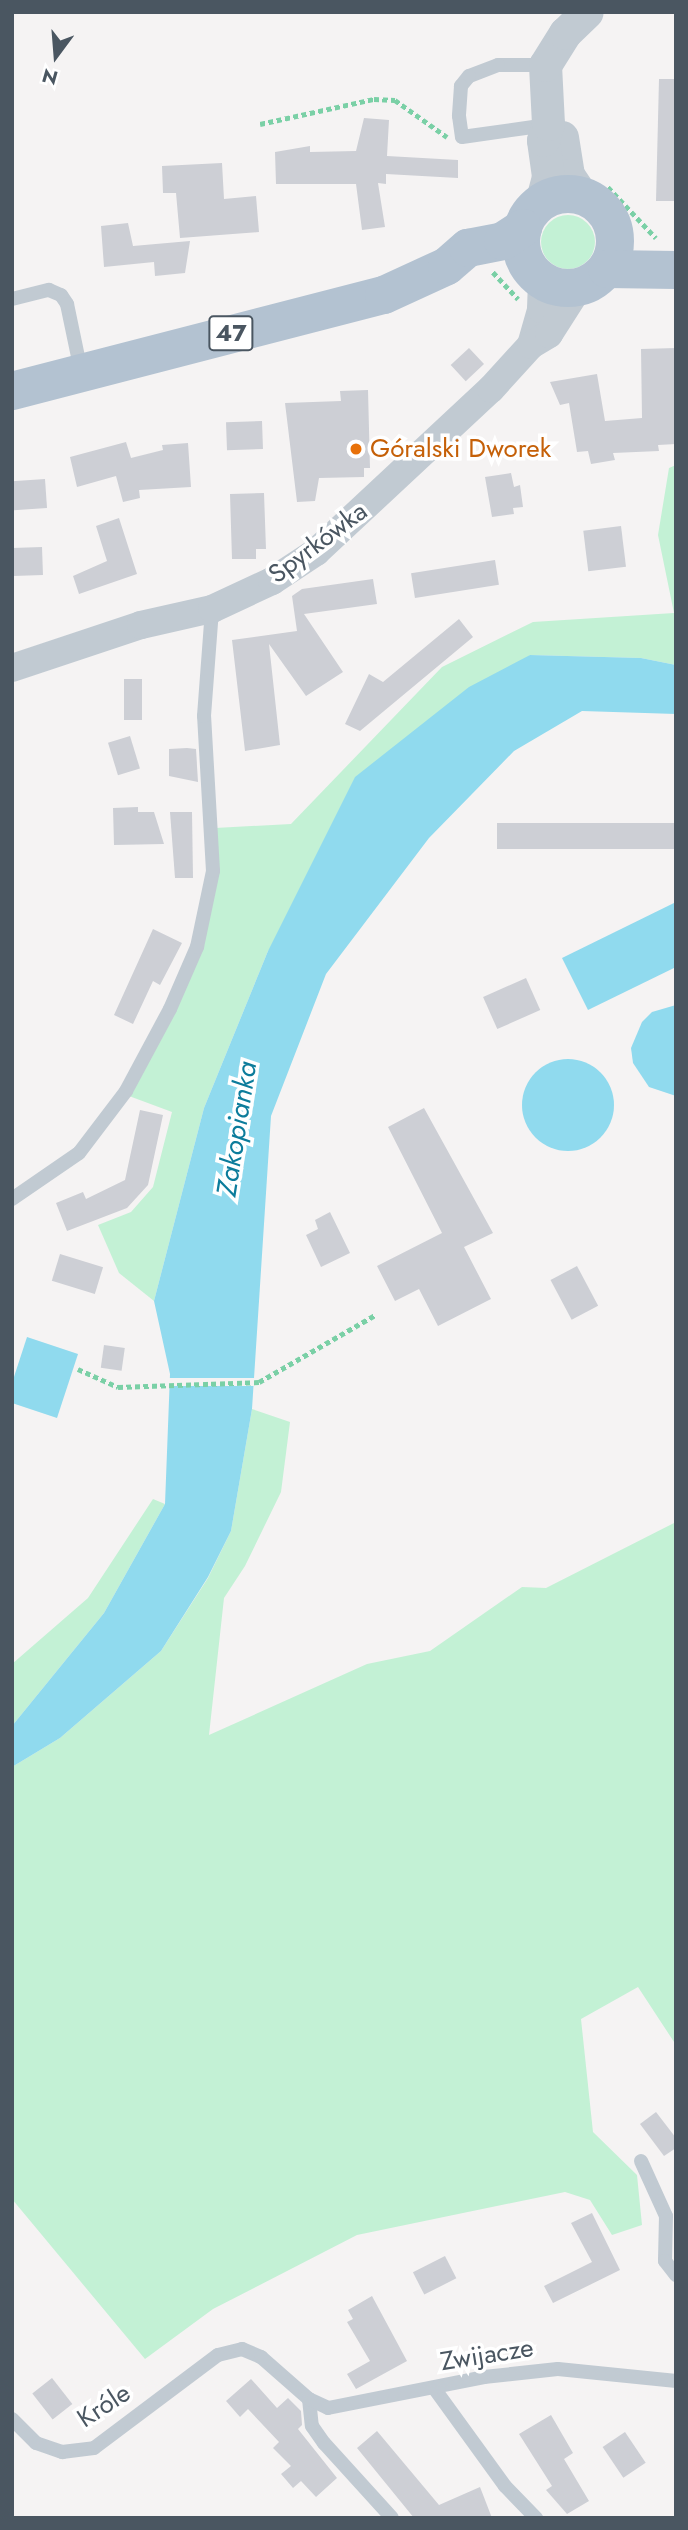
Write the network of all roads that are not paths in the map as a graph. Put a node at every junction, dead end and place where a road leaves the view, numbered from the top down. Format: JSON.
{"nodes":[{"id":1,"x":587,"y":12,"type":"edge"},
{"id":2,"x":545,"y":65,"type":"junction"},
{"id":3,"x":548,"y":124,"type":"junction"},
{"id":4,"x":582,"y":196,"type":"junction"},
{"id":5,"x":532,"y":215,"type":"junction"},
{"id":6,"x":676,"y":257,"type":"edge"},
{"id":7,"x":600,"y":264,"type":"junction"},
{"id":8,"x":447,"y":267,"type":"junction"},
{"id":9,"x":676,"y":270,"type":"edge"},
{"id":10,"x":535,"y":273,"type":"junction"},
{"id":11,"x":12,"y":299,"type":"edge"},
{"id":12,"x":531,"y":345,"type":"junction"},
{"id":13,"x":82,"y":372,"type":"junction"},
{"id":14,"x":12,"y":391,"type":"edge"},
{"id":15,"x":212,"y":609,"type":"junction"},
{"id":16,"x":12,"y":668,"type":"edge"},
{"id":17,"x":12,"y":1199,"type":"edge"},
{"id":18,"x":641,"y":2161,"type":"dead end"},
{"id":19,"x":676,"y":2275,"type":"edge"},
{"id":20,"x":676,"y":2381,"type":"edge"},
{"id":21,"x":434,"y":2388,"type":"junction"},
{"id":22,"x":309,"y":2399,"type":"junction"},
{"id":23,"x":12,"y":2419,"type":"edge"},
{"id":24,"x":392,"y":2518,"type":"edge"},
{"id":25,"x":536,"y":2518,"type":"edge"}],
"edges":[{"from":1,"to":2,"type":"street"},
{"from":2,"to":3,"type":"street"},
{"from":2,"to":3,"type":"lane"},
{"from":3,"to":4,"type":"street"},
{"from":3,"to":5,"type":"street"},
{"from":4,"to":5,"type":"main road","number":"47"},
{"from":4,"to":7,"type":"main road"},
{"from":5,"to":8,"type":"main road","number":"47"},
{"from":5,"to":10,"type":"main road"},
{"from":6,"to":7,"type":"main road","number":"47"},
{"from":7,"to":9,"type":"main road","number":"47"},
{"from":7,"to":10,"type":"main road","number":"47"},
{"from":7,"to":12,"type":"street","name":"Spyrkówka"},
{"from":8,"to":10,"type":"main road","number":"47"},
{"from":8,"to":13,"type":"main road","number":"47"},
{"from":10,"to":12,"type":"street","name":"Spyrkówka"},
{"from":11,"to":13,"type":"lane"},
{"from":12,"to":15,"type":"street","name":"Spyrkówka"},
{"from":13,"to":14,"type":"main road","number":"47"},
{"from":15,"to":16,"type":"street","name":"Spyrkówka"},
{"from":15,"to":17,"type":"lane"},
{"from":18,"to":19,"type":"lane"},
{"from":20,"to":21,"type":"lane","name":"Zwijacze"},
{"from":21,"to":22,"type":"lane","name":"Zwijacze"},
{"from":21,"to":25,"type":"lane"},
{"from":22,"to":23,"type":"lane","name":"Króle"},
{"from":22,"to":24,"type":"lane"}]}
